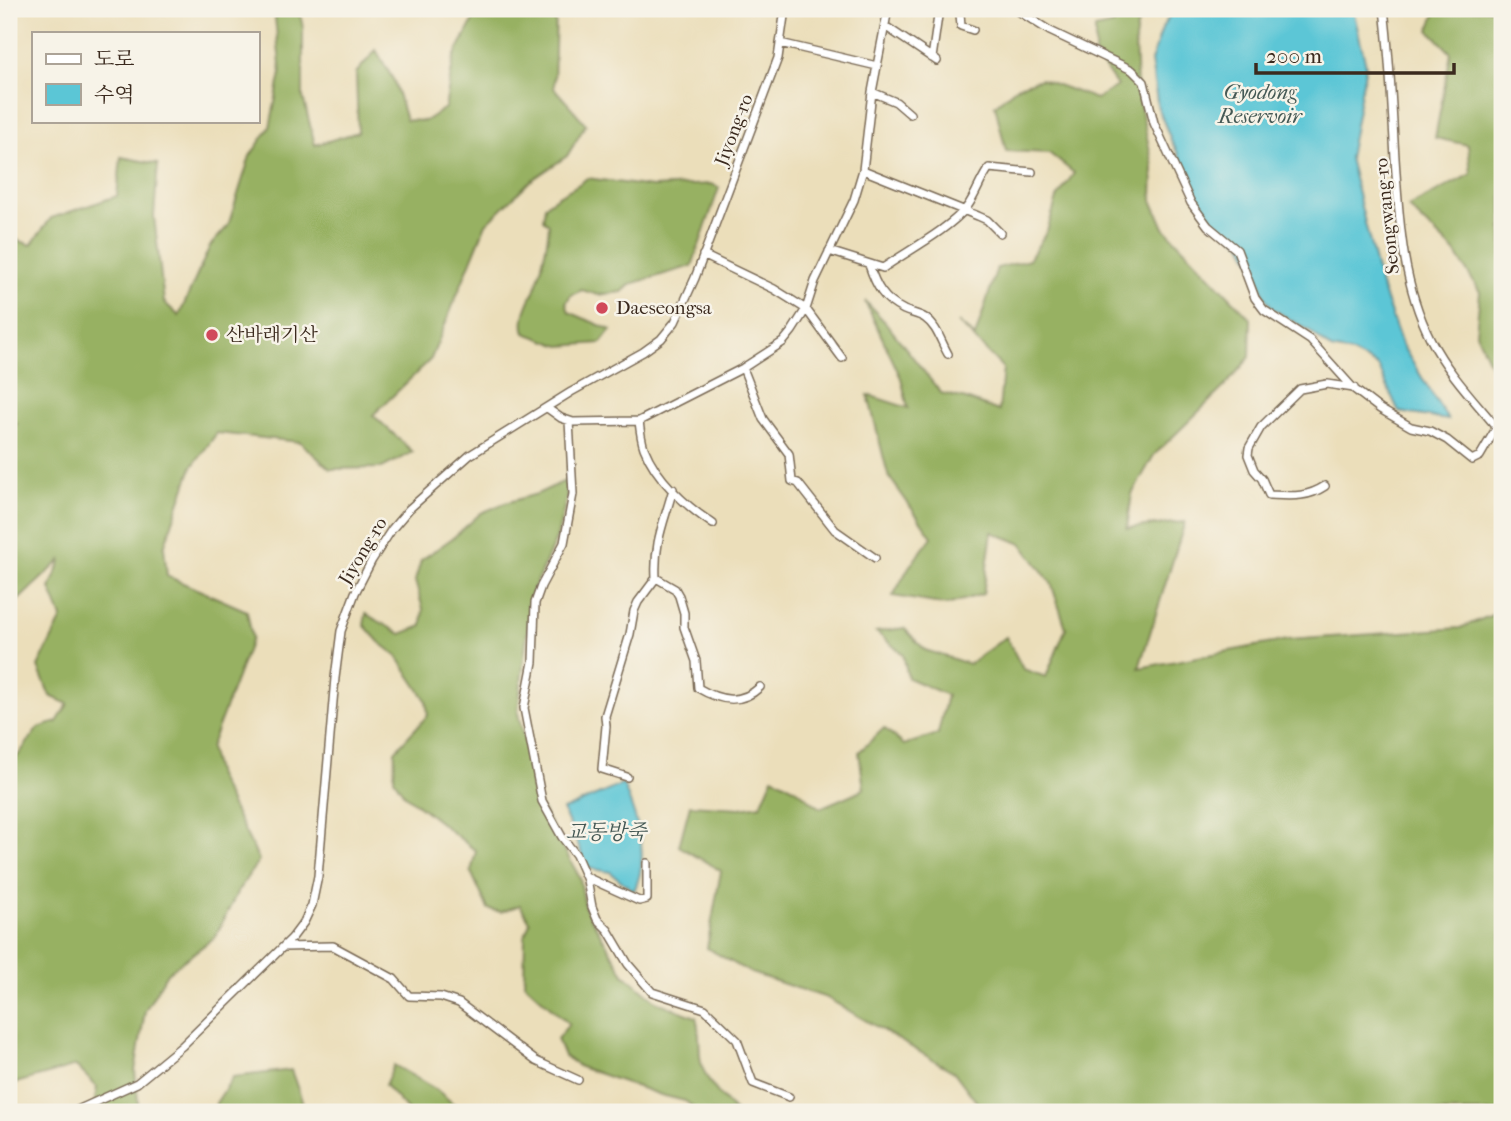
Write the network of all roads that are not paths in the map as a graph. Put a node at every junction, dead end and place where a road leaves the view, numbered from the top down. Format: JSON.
{"nodes":[{"id":1,"x":785,"y":9,"type":"edge"},
{"id":2,"x":888,"y":9,"type":"edge"},
{"id":3,"x":939,"y":9,"type":"edge"},
{"id":4,"x":954,"y":9,"type":"edge"},
{"id":5,"x":1015,"y":9,"type":"edge"},
{"id":6,"x":1384,"y":9,"type":"edge"},
{"id":7,"x":885,"y":26,"type":"junction"},
{"id":8,"x":973,"y":30,"type":"dead end"},
{"id":9,"x":780,"y":43,"type":"junction"},
{"id":10,"x":877,"y":66,"type":"junction"},
{"id":11,"x":872,"y":92,"type":"junction"},
{"id":12,"x":909,"y":114,"type":"dead end"},
{"id":13,"x":863,"y":170,"type":"junction"},
{"id":14,"x":1032,"y":172,"type":"dead end"},
{"id":15,"x":963,"y":211,"type":"junction"},
{"id":16,"x":1000,"y":233,"type":"dead end"},
{"id":17,"x":829,"y":251,"type":"junction"},
{"id":18,"x":703,"y":256,"type":"junction"},
{"id":19,"x":869,"y":265,"type":"junction"},
{"id":20,"x":806,"y":309,"type":"junction"},
{"id":21,"x":947,"y":354,"type":"dead end"},
{"id":22,"x":842,"y":358,"type":"dead end"},
{"id":23,"x":743,"y":368,"type":"junction"},
{"id":24,"x":1354,"y":388,"type":"junction"},
{"id":25,"x":547,"y":408,"type":"junction"},
{"id":26,"x":569,"y":421,"type":"junction"},
{"id":27,"x":639,"y":421,"type":"junction"},
{"id":28,"x":1497,"y":427,"type":"junction"},
{"id":29,"x":1502,"y":434,"type":"edge"},
{"id":30,"x":1325,"y":486,"type":"dead end"},
{"id":31,"x":673,"y":489,"type":"junction"},
{"id":32,"x":713,"y":524,"type":"dead end"},
{"id":33,"x":875,"y":558,"type":"dead end"},
{"id":34,"x":656,"y":578,"type":"junction"},
{"id":35,"x":760,"y":687,"type":"dead end"},
{"id":36,"x":627,"y":777,"type":"dead end"},
{"id":37,"x":647,"y":863,"type":"dead end"},
{"id":38,"x":585,"y":877,"type":"junction"},
{"id":39,"x":284,"y":947,"type":"junction"},
{"id":40,"x":578,"y":1080,"type":"dead end"},
{"id":41,"x":789,"y":1097,"type":"dead end"},
{"id":42,"x":73,"y":1112,"type":"edge"}],
"edges":[{"from":1,"to":9,"type":"street","name":"Jiyong-ro"},
{"from":2,"to":7,"type":"street"},
{"from":3,"to":7,"type":"street"},
{"from":4,"to":8,"type":"street"},
{"from":5,"to":24,"type":"street"},
{"from":6,"to":28,"type":"street","name":"Seongwang-ro"},
{"from":7,"to":10,"type":"street"},
{"from":9,"to":10,"type":"street"},
{"from":9,"to":18,"type":"street","name":"Jiyong-ro"},
{"from":10,"to":11,"type":"street"},
{"from":11,"to":12,"type":"street"},
{"from":11,"to":13,"type":"street"},
{"from":13,"to":15,"type":"street"},
{"from":13,"to":17,"type":"street"},
{"from":14,"to":15,"type":"street"},
{"from":15,"to":16,"type":"street"},
{"from":15,"to":19,"type":"street"},
{"from":17,"to":19,"type":"street"},
{"from":17,"to":20,"type":"street"},
{"from":18,"to":20,"type":"street"},
{"from":18,"to":25,"type":"street","name":"Jiyong-ro"},
{"from":19,"to":21,"type":"street"},
{"from":20,"to":22,"type":"street"},
{"from":20,"to":23,"type":"street"},
{"from":23,"to":27,"type":"street"},
{"from":23,"to":33,"type":"street"},
{"from":24,"to":28,"type":"street"},
{"from":24,"to":30,"type":"street"},
{"from":25,"to":26,"type":"street"},
{"from":25,"to":39,"type":"street","name":"Jiyong-ro"},
{"from":26,"to":27,"type":"street"},
{"from":26,"to":38,"type":"street"},
{"from":27,"to":31,"type":"street"},
{"from":28,"to":29,"type":"street","name":"Seongwang-ro"},
{"from":31,"to":32,"type":"street"},
{"from":31,"to":34,"type":"street"},
{"from":34,"to":35,"type":"street"},
{"from":34,"to":36,"type":"street"},
{"from":37,"to":38,"type":"street"},
{"from":38,"to":41,"type":"street"},
{"from":39,"to":40,"type":"street"},
{"from":39,"to":42,"type":"street","name":"Jiyong-ro"}]}
